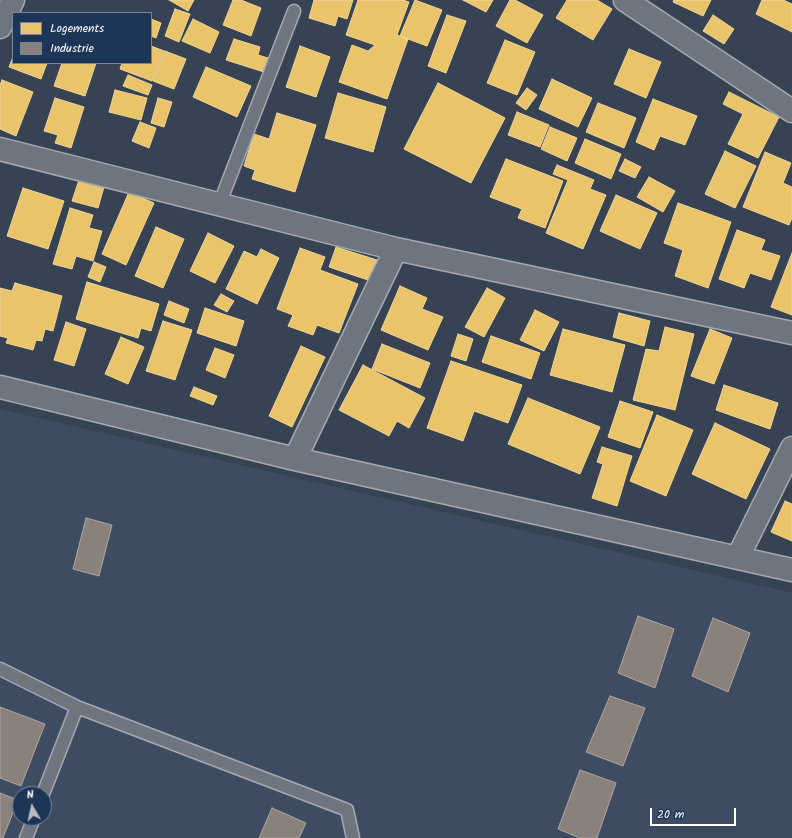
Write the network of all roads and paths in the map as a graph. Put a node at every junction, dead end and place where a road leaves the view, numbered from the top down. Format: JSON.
{"nodes":[{"id":1,"x":13,"y":0,"type":"edge"},
{"id":2,"x":625,"y":0,"type":"edge"},
{"id":3,"x":294,"y":11,"type":"dead end"},
{"id":4,"x":0,"y":27,"type":"edge"},
{"id":5,"x":792,"y":111,"type":"edge"},
{"id":6,"x":0,"y":149,"type":"edge"},
{"id":7,"x":218,"y":205,"type":"junction"},
{"id":8,"x":396,"y":249,"type":"junction"},
{"id":9,"x":792,"y":333,"type":"edge"},
{"id":10,"x":0,"y":387,"type":"edge"},
{"id":11,"x":792,"y":448,"type":"edge"},
{"id":12,"x":295,"y":459,"type":"junction"},
{"id":13,"x":738,"y":557,"type":"junction"},
{"id":14,"x":792,"y":570,"type":"edge"},
{"id":15,"x":0,"y":669,"type":"edge"},
{"id":16,"x":77,"y":707,"type":"junction"},
{"id":17,"x":46,"y":786,"type":"edge"},
{"id":18,"x":31,"y":826,"type":"edge"},
{"id":19,"x":26,"y":838,"type":"edge"},
{"id":20,"x":353,"y":838,"type":"edge"}],
"edges":[{"from":1,"to":4,"type":"street"},
{"from":2,"to":5,"type":"street"},
{"from":3,"to":7,"type":"lane"},
{"from":6,"to":7,"type":"street"},
{"from":7,"to":8,"type":"street"},
{"from":8,"to":9,"type":"street"},
{"from":8,"to":12,"type":"street"},
{"from":10,"to":12,"type":"street"},
{"from":11,"to":13,"type":"street"},
{"from":12,"to":13,"type":"street"},
{"from":13,"to":14,"type":"street"},
{"from":15,"to":16,"type":"lane"},
{"from":16,"to":17,"type":"lane"},
{"from":16,"to":20,"type":"lane"},
{"from":18,"to":19,"type":"lane"}]}
